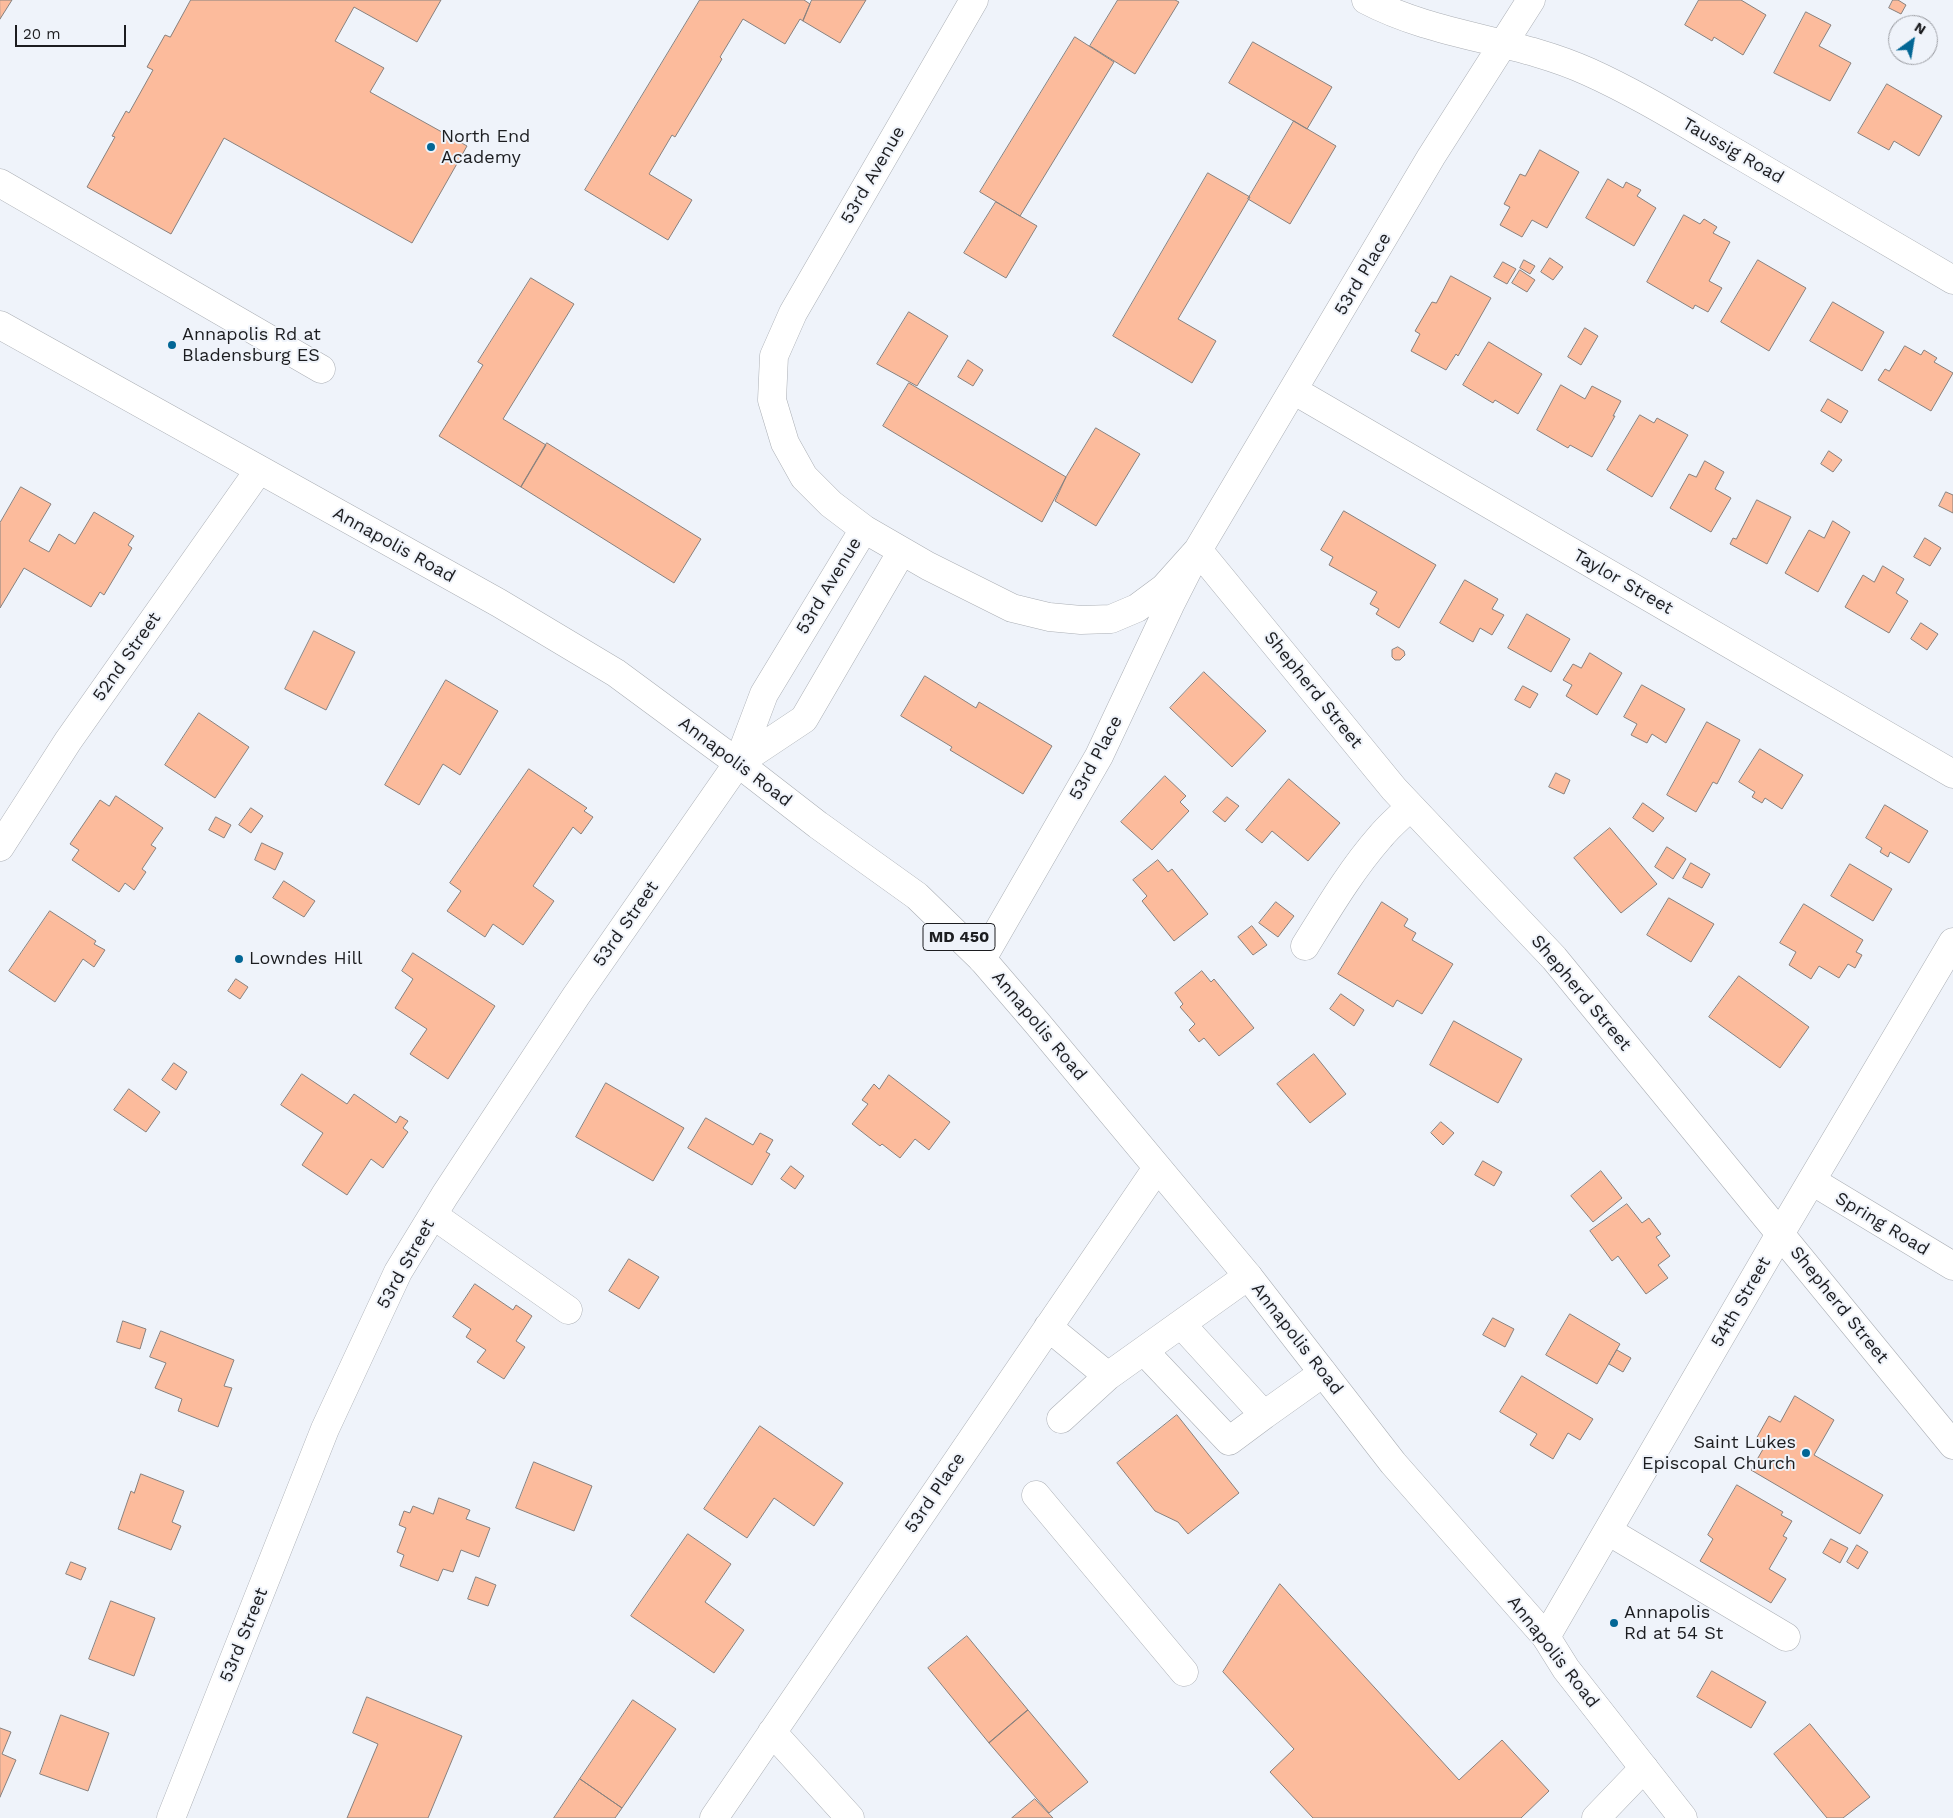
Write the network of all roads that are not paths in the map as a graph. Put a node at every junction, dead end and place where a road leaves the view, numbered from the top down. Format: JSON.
{"nodes":[{"id":1,"x":974,"y":0,"type":"edge"},
{"id":2,"x":1366,"y":0,"type":"edge"},
{"id":3,"x":1531,"y":0,"type":"edge"},
{"id":4,"x":1504,"y":43,"type":"junction"},
{"id":5,"x":0,"y":182,"type":"edge"},
{"id":6,"x":1953,"y":280,"type":"edge"},
{"id":7,"x":0,"y":325,"type":"edge"},
{"id":8,"x":321,"y":369,"type":"dead end"},
{"id":9,"x":1293,"y":390,"type":"junction"},
{"id":10,"x":259,"y":470,"type":"junction"},
{"id":11,"x":864,"y":529,"type":"junction"},
{"id":12,"x":1198,"y":550,"type":"junction"},
{"id":13,"x":902,"y":551,"type":"junction"},
{"id":14,"x":738,"y":763,"type":"junction"},
{"id":15,"x":1953,"y":774,"type":"edge"},
{"id":16,"x":1410,"y":806,"type":"junction"},
{"id":17,"x":0,"y":847,"type":"edge"},
{"id":18,"x":1953,"y":942,"type":"edge"},
{"id":19,"x":1305,"y":946,"type":"dead end"},
{"id":20,"x":982,"y":959,"type":"junction"},
{"id":21,"x":1157,"y":1168,"type":"junction"},
{"id":22,"x":1812,"y":1181,"type":"junction"},
{"id":23,"x":433,"y":1215,"type":"junction"},
{"id":24,"x":1780,"y":1234,"type":"junction"},
{"id":25,"x":1953,"y":1266,"type":"edge"},
{"id":26,"x":1248,"y":1276,"type":"junction"},
{"id":27,"x":568,"y":1310,"type":"dead end"},
{"id":28,"x":1180,"y":1324,"type":"junction"},
{"id":29,"x":1048,"y":1327,"type":"junction"},
{"id":30,"x":1144,"y":1352,"type":"junction"},
{"id":31,"x":1323,"y":1372,"type":"junction"},
{"id":32,"x":1108,"y":1376,"type":"junction"},
{"id":33,"x":1264,"y":1415,"type":"junction"},
{"id":34,"x":1061,"y":1419,"type":"dead end"},
{"id":35,"x":1953,"y":1445,"type":"edge"},
{"id":36,"x":1036,"y":1495,"type":"dead end"},
{"id":37,"x":1608,"y":1531,"type":"junction"},
{"id":38,"x":1546,"y":1637,"type":"junction"},
{"id":39,"x":1786,"y":1637,"type":"dead end"},
{"id":40,"x":1184,"y":1672,"type":"dead end"},
{"id":41,"x":772,"y":1732,"type":"junction"},
{"id":42,"x":1644,"y":1768,"type":"junction"},
{"id":43,"x":171,"y":1818,"type":"edge"},
{"id":44,"x":714,"y":1818,"type":"edge"},
{"id":45,"x":850,"y":1818,"type":"edge"},
{"id":46,"x":1596,"y":1818,"type":"edge"},
{"id":47,"x":1683,"y":1818,"type":"edge"}],
"edges":[{"from":1,"to":11,"type":"street","name":"53rd Avenue"},
{"from":2,"to":4,"type":"street"},
{"from":3,"to":4,"type":"street","name":"53rd Place"},
{"from":4,"to":6,"type":"street","name":"Taussig Road"},
{"from":4,"to":9,"type":"street","name":"53rd Place"},
{"from":5,"to":8,"type":"street"},
{"from":7,"to":10,"type":"street","name":"Annapolis Road","number":"MD 450"},
{"from":9,"to":12,"type":"street","name":"53rd Place"},
{"from":9,"to":15,"type":"street","name":"Taylor Street"},
{"from":10,"to":14,"type":"street","name":"Annapolis Road","number":"MD 450"},
{"from":10,"to":17,"type":"street","name":"52nd Street"},
{"from":11,"to":13,"type":"street","name":"53rd Place"},
{"from":11,"to":14,"type":"street","name":"53rd Avenue"},
{"from":12,"to":13,"type":"street","name":"53rd Place"},
{"from":12,"to":16,"type":"street","name":"Shepherd Street"},
{"from":12,"to":20,"type":"street","name":"53rd Place"},
{"from":13,"to":14,"type":"street"},
{"from":14,"to":20,"type":"street","name":"Annapolis Road","number":"MD 450"},
{"from":14,"to":23,"type":"street","name":"53rd Street"},
{"from":16,"to":19,"type":"street"},
{"from":16,"to":24,"type":"street","name":"Shepherd Street"},
{"from":18,"to":22,"type":"street","name":"54th Street"},
{"from":20,"to":21,"type":"street","name":"Annapolis Road","number":"MD 450"},
{"from":21,"to":26,"type":"street","name":"Annapolis Road","number":"MD 450"},
{"from":21,"to":29,"type":"street","name":"53rd Place"},
{"from":22,"to":24,"type":"street","name":"54th Street"},
{"from":22,"to":25,"type":"street","name":"Spring Road"},
{"from":23,"to":27,"type":"street"},
{"from":23,"to":43,"type":"street","name":"53rd Street"},
{"from":24,"to":35,"type":"street","name":"Shepherd Street"},
{"from":24,"to":37,"type":"street","name":"54th Street"},
{"from":26,"to":28,"type":"street"},
{"from":26,"to":31,"type":"street","name":"Annapolis Road","number":"MD 450"},
{"from":28,"to":30,"type":"street"},
{"from":28,"to":33,"type":"street"},
{"from":29,"to":32,"type":"street"},
{"from":29,"to":41,"type":"street","name":"53rd Place"},
{"from":30,"to":32,"type":"street"},
{"from":30,"to":33,"type":"street"},
{"from":31,"to":33,"type":"street"},
{"from":31,"to":38,"type":"street","name":"Annapolis Road","number":"MD 450"},
{"from":32,"to":34,"type":"street"},
{"from":36,"to":40,"type":"street"},
{"from":37,"to":38,"type":"street","name":"54th Street"},
{"from":37,"to":39,"type":"street"},
{"from":38,"to":42,"type":"street","name":"Annapolis Road","number":"MD 450"},
{"from":41,"to":44,"type":"street","name":"53rd Place"},
{"from":41,"to":45,"type":"street"},
{"from":42,"to":46,"type":"street"},
{"from":42,"to":47,"type":"street","name":"Annapolis Road","number":"MD 450"}]}
